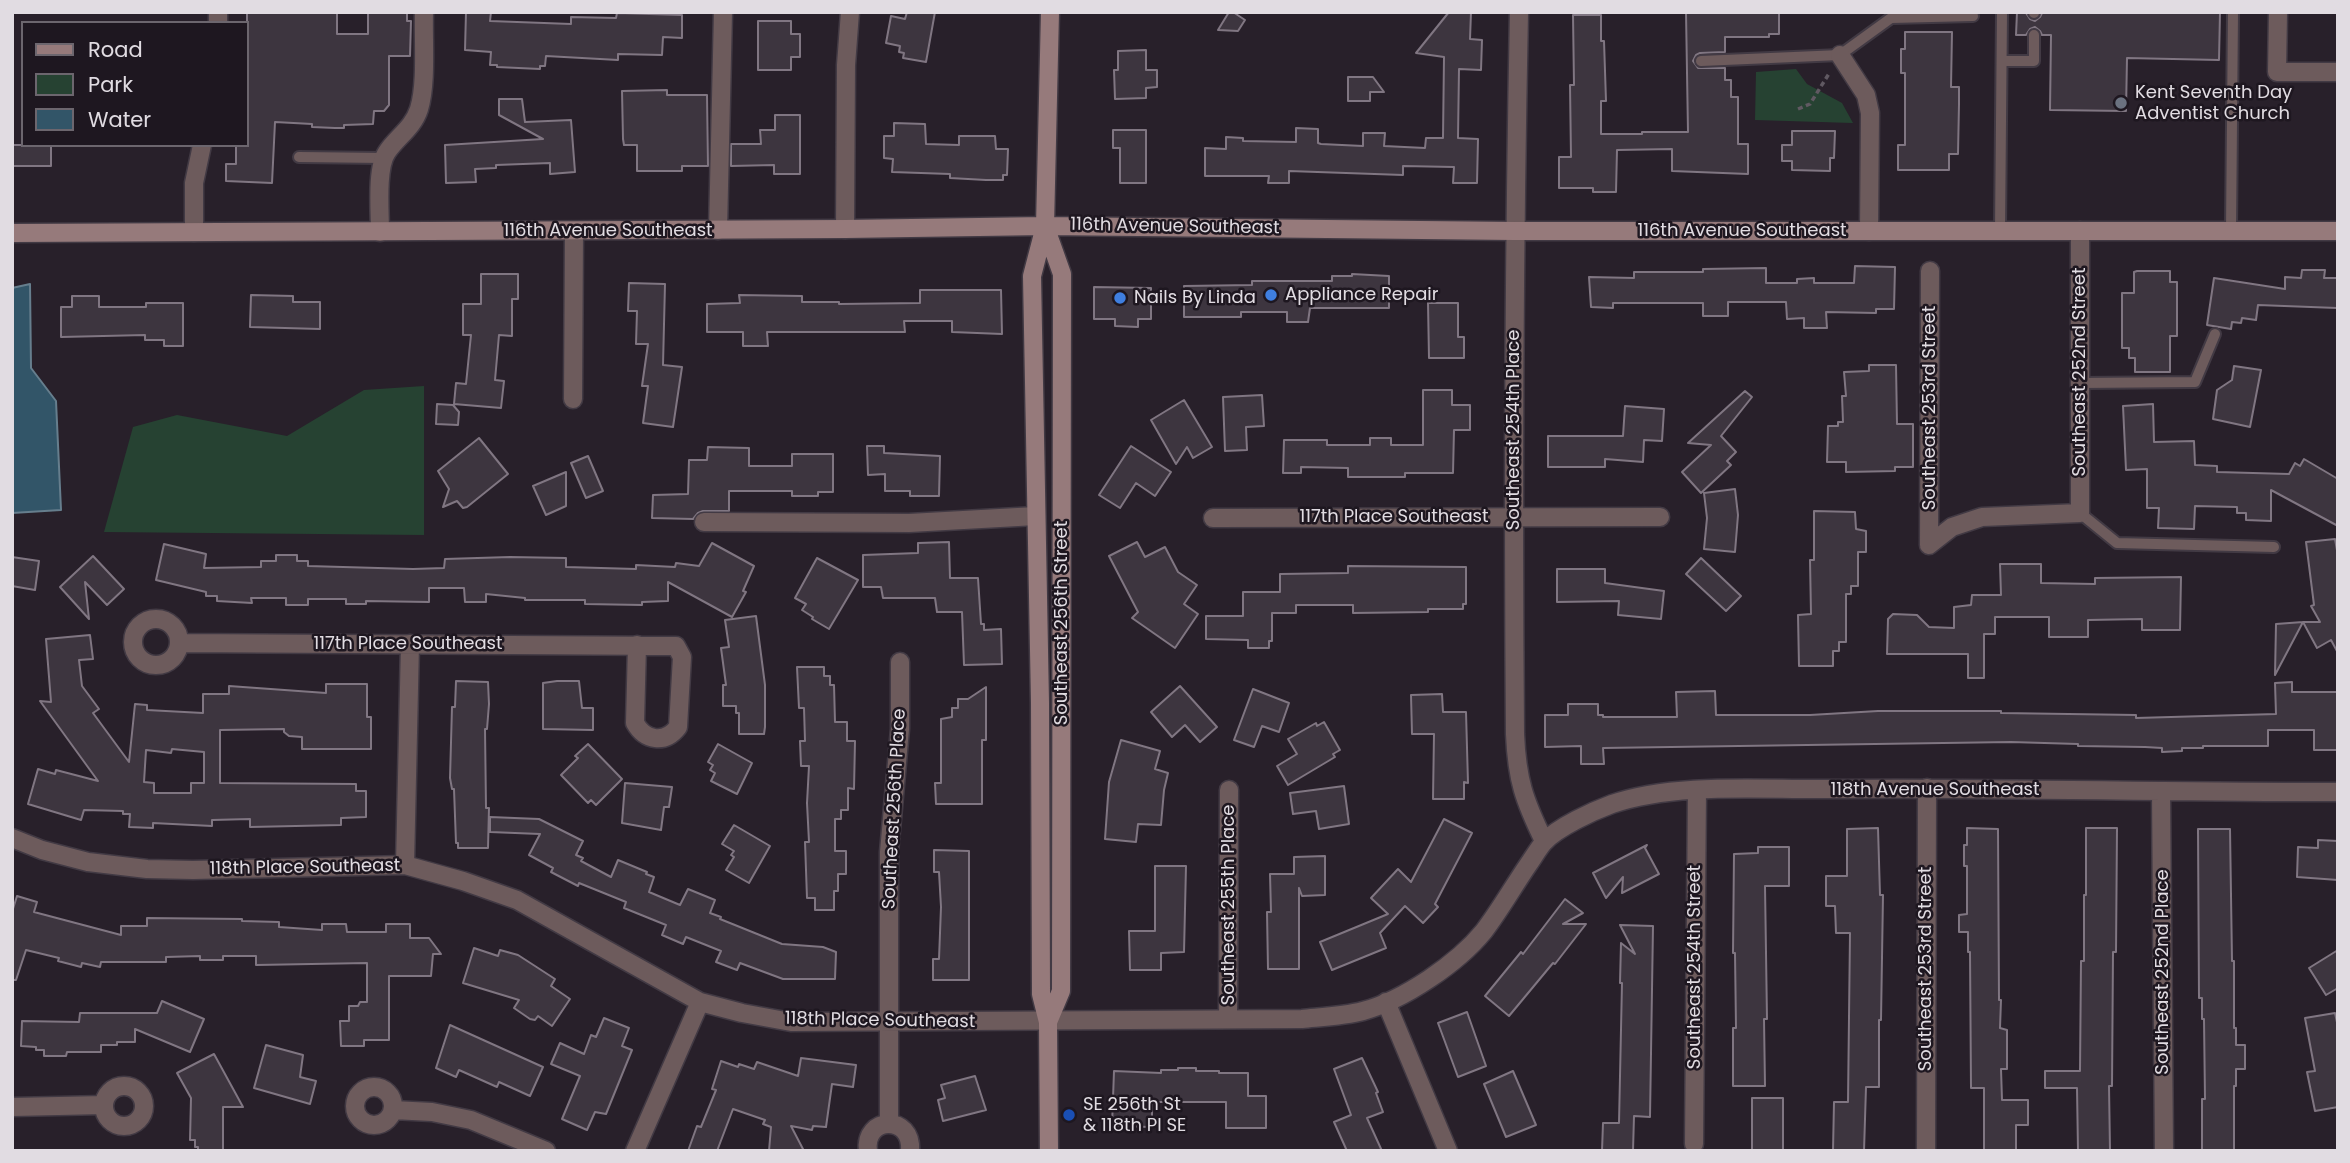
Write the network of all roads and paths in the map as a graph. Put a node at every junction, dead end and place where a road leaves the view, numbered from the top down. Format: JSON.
{"nodes":[{"id":1,"x":424,"y":12,"type":"edge"},
{"id":2,"x":723,"y":12,"type":"edge"},
{"id":3,"x":849,"y":12,"type":"edge"},
{"id":4,"x":1050,"y":12,"type":"edge"},
{"id":5,"x":1519,"y":12,"type":"edge"},
{"id":6,"x":2002,"y":12,"type":"edge"},
{"id":7,"x":2233,"y":12,"type":"edge"},
{"id":8,"x":2278,"y":12,"type":"edge"},
{"id":9,"x":1973,"y":16,"type":"dead end"},
{"id":10,"x":2034,"y":35,"type":"dead end"},
{"id":11,"x":1840,"y":55,"type":"junction"},
{"id":12,"x":1701,"y":61,"type":"dead end"},
{"id":13,"x":2002,"y":61,"type":"junction"},
{"id":14,"x":2338,"y":72,"type":"edge"},
{"id":15,"x":1798,"y":109,"type":"dead end"},
{"id":16,"x":202,"y":147,"type":"edge"},
{"id":17,"x":299,"y":157,"type":"dead end"},
{"id":18,"x":384,"y":158,"type":"junction"},
{"id":19,"x":1045,"y":226,"type":"junction"},
{"id":20,"x":845,"y":229,"type":"junction"},
{"id":21,"x":718,"y":230,"type":"junction"},
{"id":22,"x":574,"y":231,"type":"junction"},
{"id":23,"x":1515,"y":231,"type":"junction"},
{"id":24,"x":1869,"y":231,"type":"junction"},
{"id":25,"x":2000,"y":231,"type":"junction"},
{"id":26,"x":2080,"y":231,"type":"junction"},
{"id":27,"x":2231,"y":231,"type":"junction"},
{"id":28,"x":2338,"y":231,"type":"edge"},
{"id":29,"x":194,"y":232,"type":"junction"},
{"id":30,"x":380,"y":232,"type":"junction"},
{"id":31,"x":12,"y":233,"type":"edge"},
{"id":32,"x":1930,"y":271,"type":"dead end"},
{"id":33,"x":2215,"y":334,"type":"dead end"},
{"id":34,"x":2080,"y":383,"type":"junction"},
{"id":35,"x":573,"y":399,"type":"dead end"},
{"id":36,"x":2080,"y":513,"type":"junction"},
{"id":37,"x":1036,"y":516,"type":"junction"},
{"id":38,"x":1513,"y":517,"type":"junction"},
{"id":39,"x":1660,"y":517,"type":"dead end"},
{"id":40,"x":1213,"y":518,"type":"dead end"},
{"id":41,"x":704,"y":522,"type":"dead end"},
{"id":42,"x":2274,"y":547,"type":"dead end"},
{"id":43,"x":179,"y":643,"type":"dead end"},
{"id":44,"x":410,"y":644,"type":"junction"},
{"id":45,"x":637,"y":645,"type":"junction"},
{"id":46,"x":900,"y":663,"type":"dead end"},
{"id":47,"x":1927,"y":788,"type":"junction"},
{"id":48,"x":1229,"y":790,"type":"dead end"},
{"id":49,"x":1697,"y":790,"type":"junction"},
{"id":50,"x":2338,"y":792,"type":"edge"},
{"id":51,"x":2161,"y":793,"type":"junction"},
{"id":52,"x":12,"y":838,"type":"edge"},
{"id":53,"x":1544,"y":841,"type":"junction"},
{"id":54,"x":405,"y":865,"type":"junction"},
{"id":55,"x":699,"y":1002,"type":"junction"},
{"id":56,"x":1386,"y":1002,"type":"junction"},
{"id":57,"x":1228,"y":1019,"type":"junction"},
{"id":58,"x":1048,"y":1022,"type":"junction"},
{"id":59,"x":890,"y":1023,"type":"junction"},
{"id":60,"x":104,"y":1105,"type":"dead end"},
{"id":61,"x":12,"y":1107,"type":"edge"},
{"id":62,"x":393,"y":1110,"type":"dead end"},
{"id":63,"x":889,"y":1124,"type":"junction"},
{"id":64,"x":1694,"y":1144,"type":"dead end"},
{"id":65,"x":546,"y":1151,"type":"edge"},
{"id":66,"x":635,"y":1151,"type":"edge"},
{"id":67,"x":868,"y":1151,"type":"edge"},
{"id":68,"x":910,"y":1151,"type":"edge"},
{"id":69,"x":1049,"y":1151,"type":"edge"},
{"id":70,"x":1448,"y":1151,"type":"edge"},
{"id":71,"x":1926,"y":1151,"type":"edge"},
{"id":72,"x":2164,"y":1151,"type":"edge"}],
"edges":[{"from":1,"to":18,"type":"street"},
{"from":2,"to":21,"type":"street"},
{"from":3,"to":20,"type":"street"},
{"from":4,"to":19,"type":"main road","name":"Southeast 256th Street"},
{"from":5,"to":23,"type":"street","name":"Southeast 254th Place"},
{"from":6,"to":13,"type":"lane"},
{"from":7,"to":27,"type":"lane"},
{"from":8,"to":14,"type":"street"},
{"from":9,"to":11,"type":"lane"},
{"from":10,"to":13,"type":"lane"},
{"from":11,"to":12,"type":"lane"},
{"from":11,"to":15,"type":"path"},
{"from":11,"to":24,"type":"street"},
{"from":13,"to":25,"type":"lane"},
{"from":16,"to":29,"type":"street"},
{"from":17,"to":18,"type":"lane"},
{"from":18,"to":30,"type":"street"},
{"from":19,"to":20,"type":"main road","name":"116th Avenue Southeast"},
{"from":19,"to":23,"type":"main road","name":"116th Avenue Southeast"},
{"from":19,"to":37,"type":"main road","name":"Southeast 256th Street"},
{"from":19,"to":58,"type":"main road","name":"Southeast 256th Street"},
{"from":20,"to":21,"type":"main road","name":"116th Avenue Southeast"},
{"from":21,"to":22,"type":"main road","name":"116th Avenue Southeast"},
{"from":22,"to":30,"type":"main road","name":"116th Avenue Southeast"},
{"from":22,"to":35,"type":"street"},
{"from":23,"to":24,"type":"main road","name":"116th Avenue Southeast"},
{"from":23,"to":38,"type":"street","name":"Southeast 254th Place"},
{"from":24,"to":25,"type":"main road","name":"116th Avenue Southeast"},
{"from":25,"to":26,"type":"main road","name":"116th Avenue Southeast"},
{"from":26,"to":27,"type":"main road","name":"116th Avenue Southeast"},
{"from":26,"to":34,"type":"street","name":"Southeast 252nd Street"},
{"from":27,"to":28,"type":"main road","name":"116th Avenue Southeast"},
{"from":29,"to":30,"type":"main road","name":"116th Avenue Southeast"},
{"from":29,"to":31,"type":"main road","name":"116th Avenue Southeast"},
{"from":32,"to":36,"type":"street","name":"Southeast 253rd Street"},
{"from":33,"to":34,"type":"lane"},
{"from":34,"to":36,"type":"street","name":"Southeast 252nd Street"},
{"from":36,"to":42,"type":"lane"},
{"from":37,"to":41,"type":"street"},
{"from":37,"to":58,"type":"main road","name":"Southeast 256th Street"},
{"from":38,"to":39,"type":"street","name":"117th Place Southeast"},
{"from":38,"to":40,"type":"street","name":"117th Place Southeast"},
{"from":38,"to":53,"type":"street","name":"Southeast 254th Place"},
{"from":43,"to":44,"type":"street","name":"117th Place Southeast"},
{"from":44,"to":45,"type":"street","name":"117th Place Southeast"},
{"from":44,"to":54,"type":"street"},
{"from":45,"to":45,"type":"street","name":"117th Place Southeast"},
{"from":46,"to":59,"type":"street","name":"Southeast 256th Place"},
{"from":47,"to":49,"type":"street","name":"118th Avenue Southeast"},
{"from":47,"to":51,"type":"street","name":"118th Avenue Southeast"},
{"from":47,"to":71,"type":"street","name":"Southeast 253rd Street"},
{"from":48,"to":57,"type":"street","name":"Southeast 255th Place"},
{"from":49,"to":53,"type":"street","name":"118th Avenue Southeast"},
{"from":49,"to":64,"type":"street","name":"Southeast 254th Street"},
{"from":50,"to":51,"type":"street","name":"118th Avenue Southeast"},
{"from":51,"to":72,"type":"street","name":"Southeast 252nd Place"},
{"from":52,"to":54,"type":"street","name":"118th Place Southeast"},
{"from":53,"to":56,"type":"street","name":"118th Place Southeast"},
{"from":54,"to":55,"type":"street","name":"118th Place Southeast"},
{"from":55,"to":59,"type":"street","name":"118th Place Southeast"},
{"from":55,"to":66,"type":"street"},
{"from":56,"to":57,"type":"street","name":"118th Place Southeast"},
{"from":56,"to":70,"type":"street"},
{"from":57,"to":58,"type":"street","name":"118th Place Southeast"},
{"from":58,"to":59,"type":"street","name":"118th Place Southeast"},
{"from":58,"to":69,"type":"main road","name":"Southeast 256th Street"},
{"from":59,"to":63,"type":"street","name":"Southeast 256th Place"},
{"from":60,"to":61,"type":"street"},
{"from":62,"to":65,"type":"street"},
{"from":63,"to":67,"type":"street"},
{"from":63,"to":68,"type":"street"}]}
